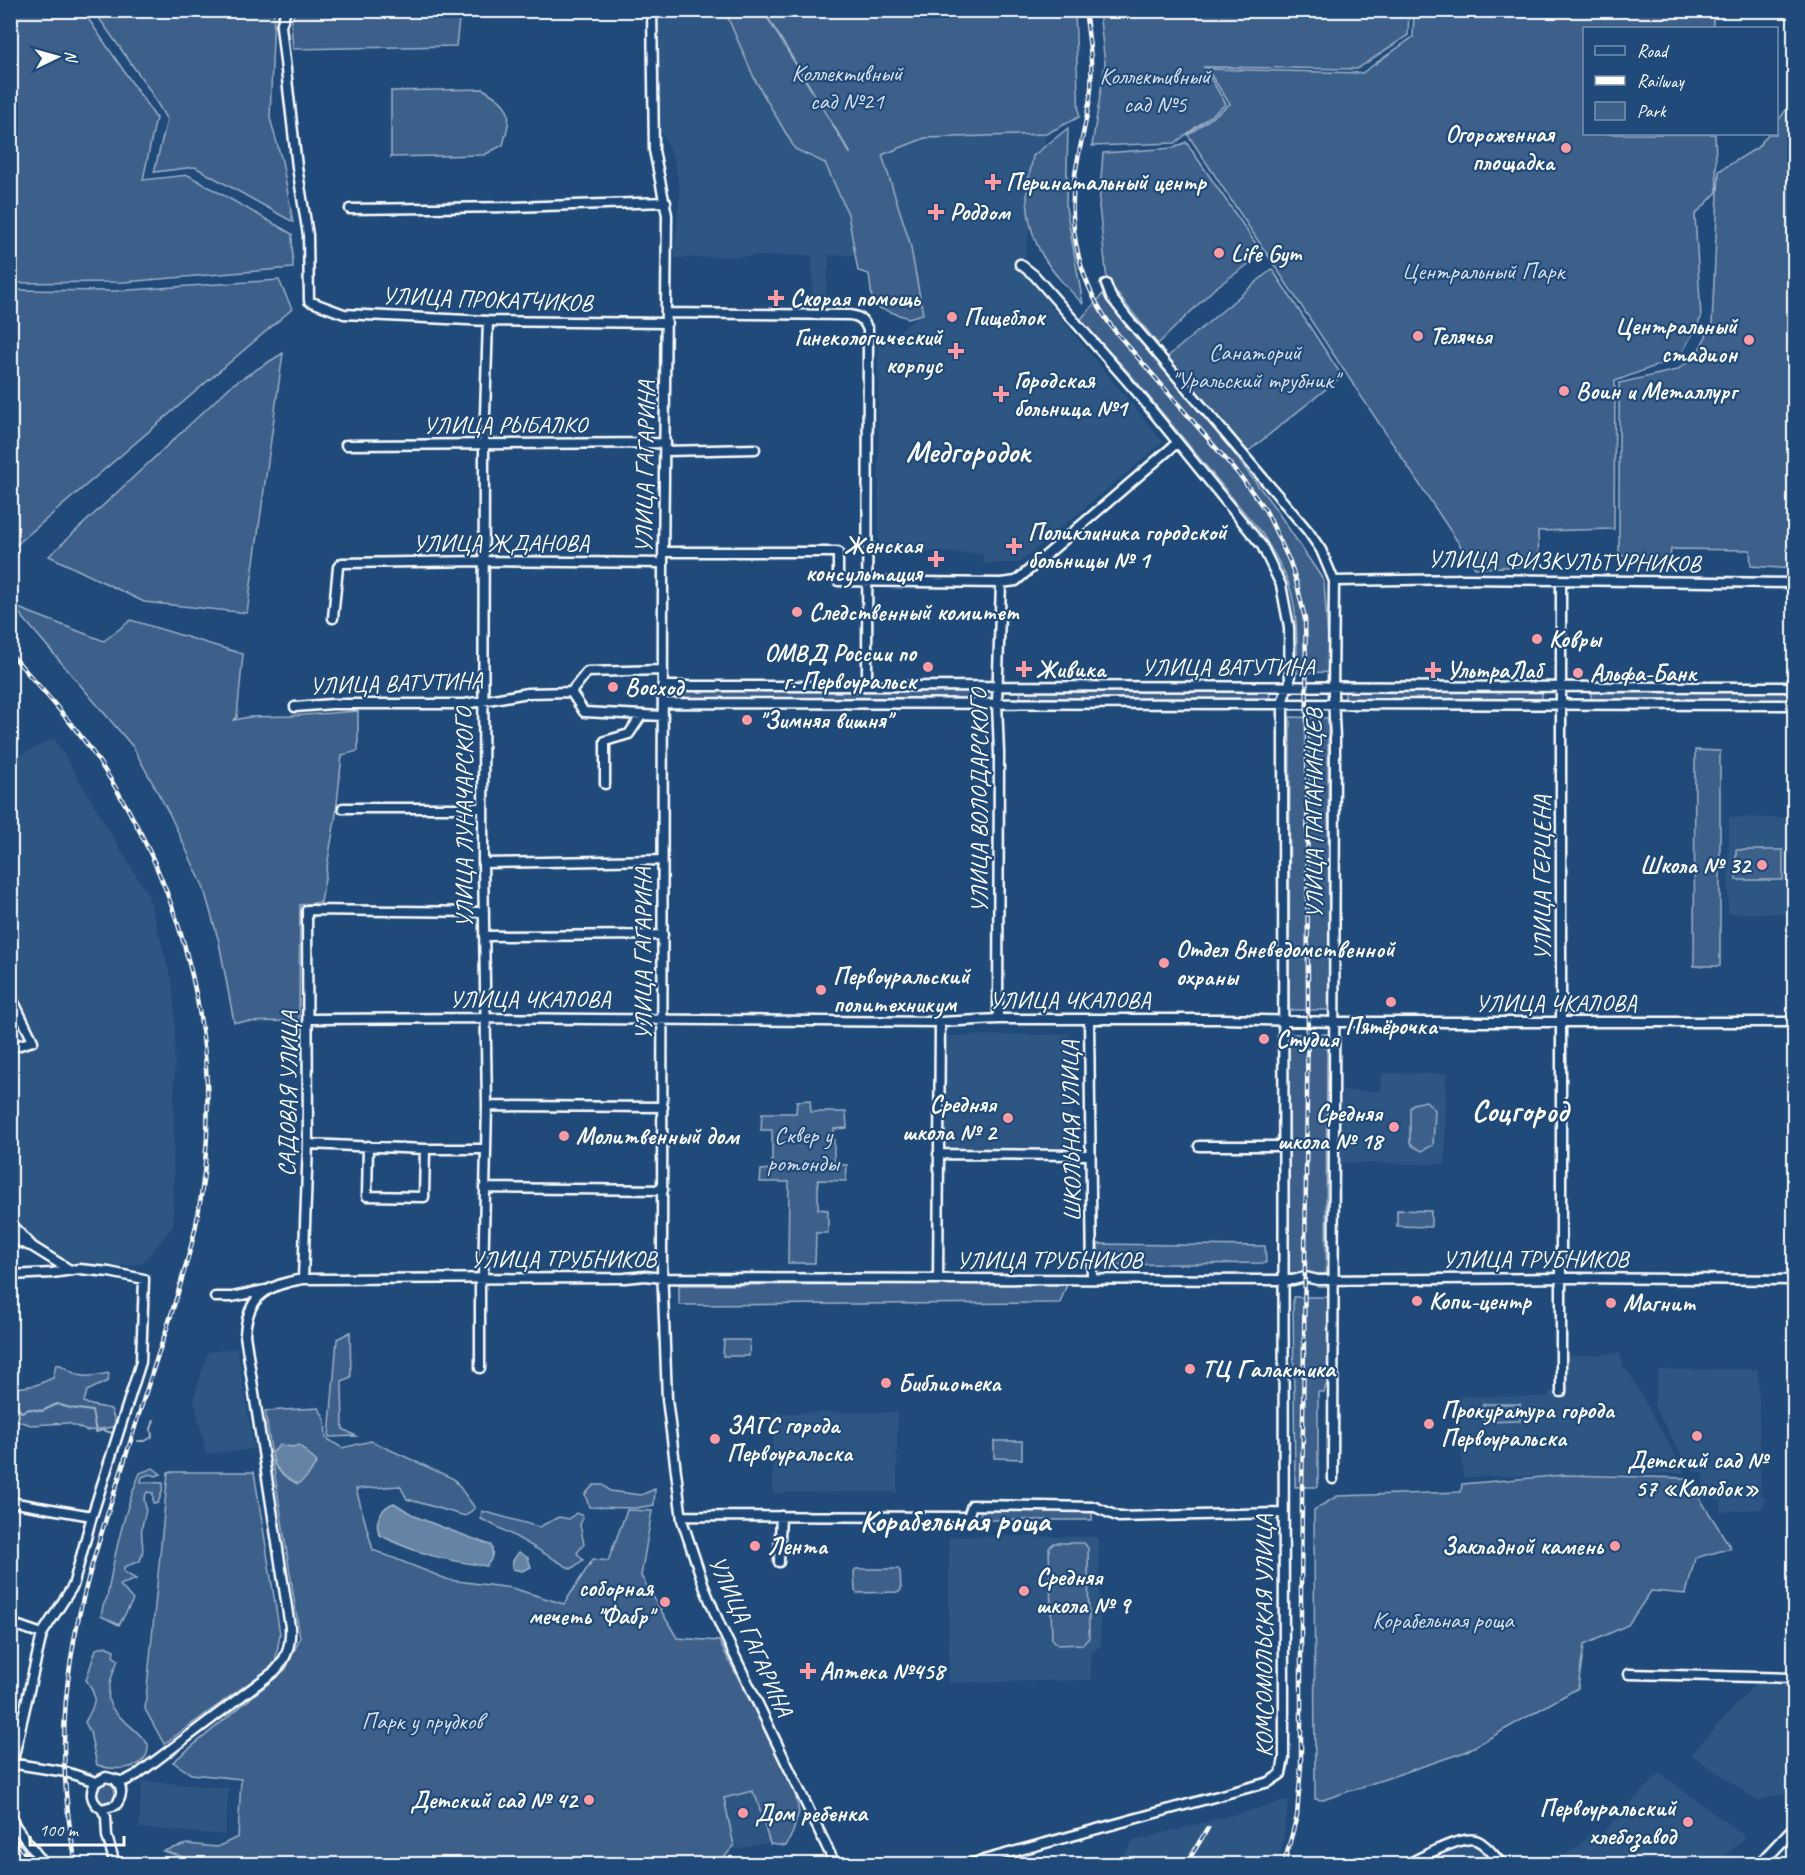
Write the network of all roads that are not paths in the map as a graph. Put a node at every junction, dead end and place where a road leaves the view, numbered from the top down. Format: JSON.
{"nodes":[{"id":1,"x":286,"y":10,"type":"edge"},
{"id":2,"x":652,"y":10,"type":"edge"},
{"id":3,"x":666,"y":202,"type":"junction"},
{"id":4,"x":350,"y":208,"type":"dead end"},
{"id":5,"x":1020,"y":264,"type":"dead end"},
{"id":6,"x":1106,"y":284,"type":"dead end"},
{"id":7,"x":667,"y":313,"type":"junction"},
{"id":8,"x":488,"y":321,"type":"junction"},
{"id":9,"x":667,"y":323,"type":"junction"},
{"id":10,"x":1177,"y":443,"type":"junction"},
{"id":11,"x":484,"y":445,"type":"junction"},
{"id":12,"x":346,"y":446,"type":"dead end"},
{"id":13,"x":665,"y":447,"type":"junction"},
{"id":14,"x":755,"y":449,"type":"dead end"},
{"id":15,"x":663,"y":552,"type":"junction"},
{"id":16,"x":485,"y":561,"type":"junction"},
{"id":17,"x":663,"y":563,"type":"junction"},
{"id":18,"x":866,"y":580,"type":"junction"},
{"id":19,"x":1334,"y":581,"type":"junction"},
{"id":20,"x":1561,"y":581,"type":"junction"},
{"id":21,"x":1001,"y":583,"type":"junction"},
{"id":22,"x":1794,"y":583,"type":"edge"},
{"id":23,"x":333,"y":618,"type":"dead end"},
{"id":24,"x":663,"y":670,"type":"junction"},
{"id":25,"x":663,"y":686,"type":"junction"},
{"id":26,"x":867,"y":686,"type":"junction"},
{"id":27,"x":998,"y":686,"type":"junction"},
{"id":28,"x":1333,"y":686,"type":"junction"},
{"id":29,"x":1289,"y":687,"type":"junction"},
{"id":30,"x":1560,"y":687,"type":"junction"},
{"id":31,"x":1794,"y":687,"type":"edge"},
{"id":32,"x":571,"y":692,"type":"junction"},
{"id":33,"x":483,"y":702,"type":"junction"},
{"id":34,"x":663,"y":703,"type":"junction"},
{"id":35,"x":997,"y":703,"type":"junction"},
{"id":36,"x":1283,"y":705,"type":"junction"},
{"id":37,"x":1334,"y":705,"type":"junction"},
{"id":38,"x":1561,"y":705,"type":"junction"},
{"id":39,"x":1794,"y":705,"type":"edge"},
{"id":40,"x":295,"y":707,"type":"dead end"},
{"id":41,"x":641,"y":716,"type":"junction"},
{"id":42,"x":663,"y":716,"type":"junction"},
{"id":43,"x":605,"y":784,"type":"dead end"},
{"id":44,"x":343,"y":807,"type":"dead end"},
{"id":45,"x":483,"y":808,"type":"junction"},
{"id":46,"x":662,"y":860,"type":"junction"},
{"id":47,"x":483,"y":863,"type":"junction"},
{"id":48,"x":483,"y":912,"type":"junction"},
{"id":49,"x":484,"y":936,"type":"junction"},
{"id":50,"x":663,"y":936,"type":"junction"},
{"id":51,"x":10,"y":994,"type":"edge"},
{"id":52,"x":484,"y":1018,"type":"junction"},
{"id":53,"x":309,"y":1019,"type":"junction"},
{"id":54,"x":663,"y":1019,"type":"junction"},
{"id":55,"x":998,"y":1019,"type":"junction"},
{"id":56,"x":1089,"y":1019,"type":"junction"},
{"id":57,"x":940,"y":1022,"type":"junction"},
{"id":58,"x":1283,"y":1022,"type":"junction"},
{"id":59,"x":1333,"y":1022,"type":"junction"},
{"id":60,"x":1561,"y":1022,"type":"junction"},
{"id":61,"x":1794,"y":1022,"type":"edge"},
{"id":62,"x":10,"y":1048,"type":"edge"},
{"id":63,"x":487,"y":1106,"type":"junction"},
{"id":64,"x":663,"y":1107,"type":"junction"},
{"id":65,"x":308,"y":1144,"type":"junction"},
{"id":66,"x":368,"y":1146,"type":"junction"},
{"id":67,"x":1199,"y":1146,"type":"dead end"},
{"id":68,"x":1284,"y":1146,"type":"junction"},
{"id":69,"x":425,"y":1149,"type":"junction"},
{"id":70,"x":486,"y":1149,"type":"junction"},
{"id":71,"x":938,"y":1154,"type":"junction"},
{"id":72,"x":1090,"y":1155,"type":"junction"},
{"id":73,"x":484,"y":1188,"type":"junction"},
{"id":74,"x":663,"y":1190,"type":"junction"},
{"id":75,"x":10,"y":1223,"type":"edge"},
{"id":76,"x":10,"y":1238,"type":"edge"},
{"id":77,"x":33,"y":1247,"type":"junction"},
{"id":78,"x":70,"y":1270,"type":"junction"},
{"id":79,"x":10,"y":1275,"type":"edge"},
{"id":80,"x":481,"y":1278,"type":"junction"},
{"id":81,"x":662,"y":1278,"type":"junction"},
{"id":82,"x":1561,"y":1278,"type":"junction"},
{"id":83,"x":303,"y":1279,"type":"junction"},
{"id":84,"x":938,"y":1279,"type":"junction"},
{"id":85,"x":1092,"y":1280,"type":"junction"},
{"id":86,"x":1284,"y":1280,"type":"junction"},
{"id":87,"x":1334,"y":1280,"type":"junction"},
{"id":88,"x":1794,"y":1280,"type":"edge"},
{"id":89,"x":266,"y":1290,"type":"junction"},
{"id":90,"x":215,"y":1297,"type":"dead end"},
{"id":91,"x":480,"y":1368,"type":"dead end"},
{"id":92,"x":1560,"y":1392,"type":"dead end"},
{"id":93,"x":1333,"y":1479,"type":"dead end"},
{"id":94,"x":10,"y":1503,"type":"edge"},
{"id":95,"x":1283,"y":1513,"type":"junction"},
{"id":96,"x":92,"y":1516,"type":"junction"},
{"id":97,"x":682,"y":1516,"type":"junction"},
{"id":98,"x":781,"y":1516,"type":"junction"},
{"id":99,"x":779,"y":1562,"type":"dead end"},
{"id":100,"x":10,"y":1623,"type":"edge"},
{"id":101,"x":42,"y":1634,"type":"junction"},
{"id":102,"x":1629,"y":1674,"type":"dead end"},
{"id":103,"x":1794,"y":1678,"type":"edge"},
{"id":104,"x":11,"y":1763,"type":"edge"},
{"id":105,"x":10,"y":1773,"type":"edge"},
{"id":106,"x":93,"y":1783,"type":"junction"},
{"id":107,"x":121,"y":1784,"type":"junction"},
{"id":108,"x":106,"y":1811,"type":"junction"},
{"id":109,"x":10,"y":1815,"type":"edge"},
{"id":110,"x":1794,"y":1828,"type":"edge"},
{"id":111,"x":44,"y":1864,"type":"edge"},
{"id":112,"x":115,"y":1864,"type":"edge"},
{"id":113,"x":836,"y":1864,"type":"edge"},
{"id":114,"x":969,"y":1864,"type":"edge"},
{"id":115,"x":1407,"y":1864,"type":"edge"},
{"id":116,"x":1502,"y":1864,"type":"edge"},
{"id":117,"x":1760,"y":1864,"type":"edge"}],
"edges":[{"from":1,"to":8,"type":"street","name":"УЛИЦА ПРОКАТЧИКОВ"},
{"from":2,"to":3,"type":"street","name":"УЛИЦА ГАГАРИНА"},
{"from":3,"to":4,"type":"street"},
{"from":3,"to":7,"type":"street","name":"УЛИЦА ГАГАРИНА"},
{"from":5,"to":10,"type":"street","name":"УЛИЦА ПАПАНИНЦЕВ"},
{"from":6,"to":19,"type":"street","name":"УЛИЦА ПАПАНИНЦЕВ"},
{"from":7,"to":9,"type":"street","name":"УЛИЦА ГАГАРИНА"},
{"from":7,"to":18,"type":"street"},
{"from":8,"to":9,"type":"street","name":"УЛИЦА ПРОКАТЧИКОВ"},
{"from":8,"to":11,"type":"street","name":"УЛИЦА ЛУНАЧАРСКОГО"},
{"from":9,"to":13,"type":"street","name":"УЛИЦА ГАГАРИНА"},
{"from":10,"to":21,"type":"street"},
{"from":10,"to":29,"type":"street","name":"УЛИЦА ПАПАНИНЦЕВ"},
{"from":11,"to":12,"type":"street","name":"УЛИЦА РЫБАЛКО"},
{"from":11,"to":13,"type":"street","name":"УЛИЦА РЫБАЛКО"},
{"from":11,"to":16,"type":"street","name":"УЛИЦА ЛУНАЧАРСКОГО"},
{"from":13,"to":14,"type":"street","name":"УЛИЦА РЫБАЛКО"},
{"from":13,"to":15,"type":"street","name":"УЛИЦА ГАГАРИНА"},
{"from":15,"to":17,"type":"street","name":"УЛИЦА ГАГАРИНА"},
{"from":15,"to":18,"type":"street"},
{"from":16,"to":17,"type":"street","name":"УЛИЦА ЖДАНОВА"},
{"from":16,"to":23,"type":"street","name":"УЛИЦА ЖДАНОВА"},
{"from":16,"to":33,"type":"street","name":"УЛИЦА ЛУНАЧАРСКОГО"},
{"from":17,"to":24,"type":"street","name":"УЛИЦА ГАГАРИНА"},
{"from":18,"to":21,"type":"street"},
{"from":18,"to":26,"type":"street"},
{"from":19,"to":20,"type":"street","name":"УЛИЦА ФИЗКУЛЬТУРНИКОВ"},
{"from":19,"to":28,"type":"street","name":"УЛИЦА ПАПАНИНЦЕВ"},
{"from":20,"to":22,"type":"street","name":"УЛИЦА ФИЗКУЛЬТУРНИКОВ"},
{"from":20,"to":30,"type":"street","name":"УЛИЦА ГЕРЦЕНА"},
{"from":21,"to":27,"type":"street","name":"УЛИЦА ВОЛОДАРСКОГО"},
{"from":24,"to":25,"type":"street","name":"УЛИЦА ГАГАРИНА"},
{"from":24,"to":32,"type":"street"},
{"from":25,"to":26,"type":"street","name":"УЛИЦА ВАТУТИНА"},
{"from":25,"to":34,"type":"street","name":"УЛИЦА ГАГАРИНА"},
{"from":26,"to":27,"type":"street","name":"УЛИЦА ВАТУТИНА"},
{"from":27,"to":29,"type":"street","name":"УЛИЦА ВАТУТИНА"},
{"from":27,"to":35,"type":"street","name":"УЛИЦА ВОЛОДАРСКОГО"},
{"from":28,"to":29,"type":"street","name":"УЛИЦА ВАТУТИНА"},
{"from":28,"to":30,"type":"street","name":"УЛИЦА ВАТУТИНА"},
{"from":28,"to":37,"type":"street","name":"УЛИЦА ПАПАНИНЦЕВ"},
{"from":29,"to":36,"type":"street","name":"УЛИЦА ПАПАНИНЦЕВ"},
{"from":30,"to":31,"type":"street","name":"УЛИЦА ВАТУТИНА"},
{"from":30,"to":38,"type":"street","name":"УЛИЦА ГЕРЦЕНА"},
{"from":32,"to":33,"type":"street","name":"УЛИЦА ВАТУТИНА"},
{"from":32,"to":41,"type":"street"},
{"from":33,"to":40,"type":"street","name":"УЛИЦА ВАТУТИНА"},
{"from":33,"to":45,"type":"street","name":"УЛИЦА ЛУНАЧАРСКОГО"},
{"from":34,"to":35,"type":"street","name":"УЛИЦА ВАТУТИНА"},
{"from":34,"to":42,"type":"street","name":"УЛИЦА ГАГАРИНА"},
{"from":35,"to":36,"type":"street","name":"УЛИЦА ВАТУТИНА"},
{"from":35,"to":55,"type":"street","name":"УЛИЦА ВОЛОДАРСКОГО"},
{"from":36,"to":37,"type":"street","name":"УЛИЦА ВАТУТИНА"},
{"from":36,"to":58,"type":"street","name":"УЛИЦА ПАПАНИНЦЕВ"},
{"from":37,"to":38,"type":"street","name":"УЛИЦА ВАТУТИНА"},
{"from":37,"to":59,"type":"street","name":"УЛИЦА ПАПАНИНЦЕВ"},
{"from":38,"to":39,"type":"street","name":"УЛИЦА ВАТУТИНА"},
{"from":38,"to":60,"type":"street","name":"УЛИЦА ГЕРЦЕНА"},
{"from":41,"to":42,"type":"street"},
{"from":41,"to":43,"type":"street"},
{"from":42,"to":46,"type":"street","name":"УЛИЦА ГАГАРИНА"},
{"from":44,"to":45,"type":"street"},
{"from":45,"to":47,"type":"street","name":"УЛИЦА ЛУНАЧАРСКОГО"},
{"from":46,"to":47,"type":"street"},
{"from":46,"to":50,"type":"street","name":"УЛИЦА ГАГАРИНА"},
{"from":47,"to":48,"type":"street","name":"УЛИЦА ЛУНАЧАРСКОГО"},
{"from":48,"to":49,"type":"street","name":"УЛИЦА ЛУНАЧАРСКОГО"},
{"from":48,"to":53,"type":"street","name":"САДОВАЯ УЛИЦА"},
{"from":49,"to":50,"type":"street"},
{"from":49,"to":52,"type":"street","name":"УЛИЦА ЛУНАЧАРСКОГО"},
{"from":50,"to":54,"type":"street","name":"УЛИЦА ГАГАРИНА"},
{"from":51,"to":62,"type":"street"},
{"from":52,"to":53,"type":"street","name":"УЛИЦА ЧКАЛОВА"},
{"from":52,"to":54,"type":"street","name":"УЛИЦА ЧКАЛОВА"},
{"from":52,"to":63,"type":"street","name":"УЛИЦА ЛУНАЧАРСКОГО"},
{"from":53,"to":65,"type":"street","name":"САДОВАЯ УЛИЦА"},
{"from":54,"to":57,"type":"street","name":"УЛИЦА ЧКАЛОВА"},
{"from":54,"to":64,"type":"street","name":"УЛИЦА ГАГАРИНА"},
{"from":55,"to":56,"type":"street","name":"УЛИЦА ЧКАЛОВА"},
{"from":55,"to":57,"type":"street","name":"УЛИЦА ЧКАЛОВА"},
{"from":56,"to":58,"type":"street","name":"УЛИЦА ЧКАЛОВА"},
{"from":56,"to":72,"type":"street","name":"ШКОЛЬНАЯ УЛИЦА"},
{"from":57,"to":71,"type":"street"},
{"from":58,"to":59,"type":"street","name":"УЛИЦА ЧКАЛОВА"},
{"from":58,"to":68,"type":"street","name":"УЛИЦА ПАПАНИНЦЕВ"},
{"from":59,"to":60,"type":"street","name":"УЛИЦА ЧКАЛОВА"},
{"from":59,"to":87,"type":"street","name":"УЛИЦА ПАПАНИНЦЕВ"},
{"from":60,"to":61,"type":"street","name":"УЛИЦА ЧКАЛОВА"},
{"from":60,"to":82,"type":"street","name":"УЛИЦА ГЕРЦЕНА"},
{"from":63,"to":64,"type":"street"},
{"from":63,"to":70,"type":"street","name":"УЛИЦА ЛУНАЧАРСКОГО"},
{"from":64,"to":74,"type":"street","name":"УЛИЦА ГАГАРИНА"},
{"from":65,"to":66,"type":"street"},
{"from":65,"to":83,"type":"street","name":"САДОВАЯ УЛИЦА"},
{"from":66,"to":69,"type":"street"},
{"from":66,"to":69,"type":"street"},
{"from":67,"to":68,"type":"street"},
{"from":68,"to":86,"type":"street","name":"УЛИЦА ПАПАНИНЦЕВ"},
{"from":69,"to":70,"type":"street"},
{"from":70,"to":73,"type":"street","name":"УЛИЦА ЛУНАЧАРСКОГО"},
{"from":71,"to":72,"type":"street"},
{"from":71,"to":84,"type":"street"},
{"from":72,"to":85,"type":"street","name":"ШКОЛЬНАЯ УЛИЦА"},
{"from":73,"to":74,"type":"street"},
{"from":73,"to":80,"type":"street","name":"УЛИЦА ЛУНАЧАРСКОГО"},
{"from":74,"to":81,"type":"street","name":"УЛИЦА ГАГАРИНА"},
{"from":75,"to":77,"type":"street"},
{"from":76,"to":77,"type":"street"},
{"from":77,"to":78,"type":"street"},
{"from":78,"to":79,"type":"street"},
{"from":78,"to":96,"type":"street"},
{"from":80,"to":81,"type":"street","name":"УЛИЦА ТРУБНИКОВ"},
{"from":80,"to":83,"type":"street","name":"УЛИЦА ТРУБНИКОВ"},
{"from":80,"to":91,"type":"street","name":"УЛИЦА ЛУНАЧАРСКОГО"},
{"from":81,"to":84,"type":"street","name":"УЛИЦА ТРУБНИКОВ"},
{"from":81,"to":97,"type":"street","name":"УЛИЦА ГАГАРИНА"},
{"from":82,"to":87,"type":"street","name":"УЛИЦА ТРУБНИКОВ"},
{"from":82,"to":88,"type":"street","name":"УЛИЦА ТРУБНИКОВ"},
{"from":82,"to":92,"type":"street","name":"УЛИЦА ГЕРЦЕНА"},
{"from":83,"to":89,"type":"street","name":"УЛИЦА ТРУБНИКОВ"},
{"from":84,"to":85,"type":"street","name":"УЛИЦА ТРУБНИКОВ"},
{"from":85,"to":86,"type":"street","name":"УЛИЦА ТРУБНИКОВ"},
{"from":86,"to":87,"type":"street","name":"УЛИЦА ТРУБНИКОВ"},
{"from":86,"to":95,"type":"street","name":"КОМСОМОЛЬСКАЯ УЛИЦА"},
{"from":87,"to":93,"type":"street","name":"УЛИЦА ПАПАНИНЦЕВ"},
{"from":89,"to":90,"type":"street","name":"УЛИЦА ТРУБНИКОВ"},
{"from":89,"to":107,"type":"street"},
{"from":94,"to":96,"type":"street"},
{"from":95,"to":98,"type":"street"},
{"from":95,"to":114,"type":"street","name":"КОМСОМОЛЬСКАЯ УЛИЦА"},
{"from":96,"to":101,"type":"street"},
{"from":97,"to":98,"type":"street"},
{"from":97,"to":113,"type":"street","name":"УЛИЦА ГАГАРИНА"},
{"from":98,"to":99,"type":"street"},
{"from":100,"to":101,"type":"street"},
{"from":101,"to":104,"type":"street"},
{"from":102,"to":103,"type":"street"},
{"from":104,"to":105,"type":"street"},
{"from":104,"to":106,"type":"street"},
{"from":106,"to":107,"type":"street"},
{"from":106,"to":108,"type":"street"},
{"from":107,"to":108,"type":"street"},
{"from":108,"to":112,"type":"street"},
{"from":109,"to":111,"type":"street"},
{"from":110,"to":117,"type":"main road"},
{"from":115,"to":116,"type":"street"}]}
